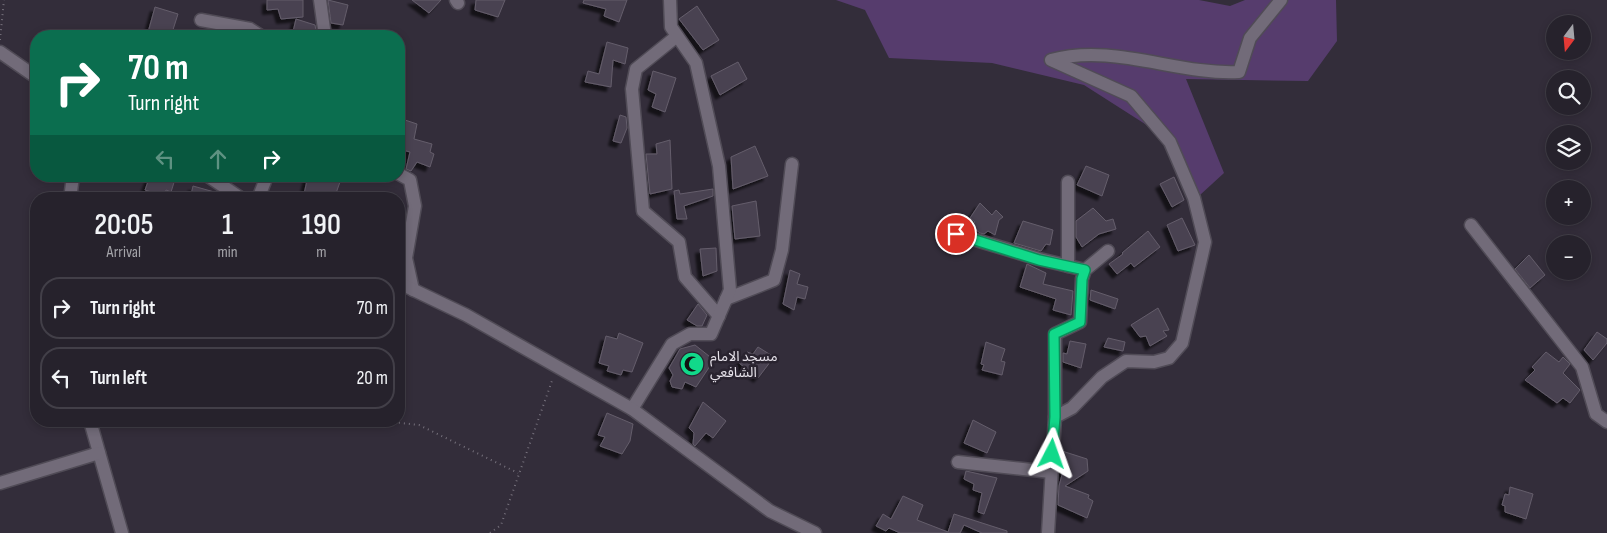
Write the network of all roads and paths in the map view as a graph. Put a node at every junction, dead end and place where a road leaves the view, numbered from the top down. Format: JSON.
{"nodes":[{"id":1,"x":4,"y":0,"type":"edge"},
{"id":2,"x":320,"y":0,"type":"edge"},
{"id":3,"x":670,"y":0,"type":"edge"},
{"id":4,"x":1281,"y":0,"type":"edge"},
{"id":5,"x":201,"y":20,"type":"dead end"},
{"id":6,"x":252,"y":30,"type":"edge"},
{"id":7,"x":324,"y":30,"type":"edge"},
{"id":8,"x":677,"y":36,"type":"junction"},
{"id":9,"x":0,"y":44,"type":"edge"},
{"id":10,"x":0,"y":52,"type":"edge"},
{"id":11,"x":30,"y":73,"type":"edge"},
{"id":12,"x":792,"y":164,"type":"dead end"},
{"id":13,"x":405,"y":177,"type":"edge"},
{"id":14,"x":217,"y":182,"type":"edge"},
{"id":15,"x":1068,"y":182,"type":"dead end"},
{"id":16,"x":232,"y":192,"type":"edge"},
{"id":17,"x":1471,"y":225,"type":"dead end"},
{"id":18,"x":956,"y":234,"type":"dead end"},
{"id":19,"x":1108,"y":251,"type":"dead end"},
{"id":20,"x":1068,"y":266,"type":"junction"},
{"id":21,"x":1085,"y":270,"type":"junction"},
{"id":22,"x":405,"y":286,"type":"edge"},
{"id":23,"x":413,"y":290,"type":"junction"},
{"id":24,"x":726,"y":299,"type":"junction"},
{"id":25,"x":719,"y":316,"type":"junction"},
{"id":26,"x":557,"y":366,"type":"junction"},
{"id":27,"x":632,"y":409,"type":"junction"},
{"id":28,"x":1055,"y":417,"type":"junction"},
{"id":29,"x":1607,"y":422,"type":"edge"},
{"id":30,"x":405,"y":423,"type":"edge"},
{"id":31,"x":92,"y":427,"type":"edge"},
{"id":32,"x":99,"y":453,"type":"junction"},
{"id":33,"x":958,"y":462,"type":"dead end"},
{"id":34,"x":518,"y":472,"type":"junction"},
{"id":35,"x":1051,"y":472,"type":"junction"},
{"id":36,"x":0,"y":483,"type":"edge"},
{"id":37,"x":122,"y":533,"type":"edge"},
{"id":38,"x":491,"y":533,"type":"edge"},
{"id":39,"x":815,"y":533,"type":"edge"},
{"id":40,"x":1048,"y":533,"type":"edge"}],
"edges":[{"from":1,"to":9,"type":"path"},
{"from":2,"to":7,"type":"street"},
{"from":3,"to":8,"type":"street"},
{"from":4,"to":28,"type":"street"},
{"from":5,"to":6,"type":"street"},
{"from":8,"to":24,"type":"street"},
{"from":8,"to":25,"type":"street"},
{"from":10,"to":11,"type":"street"},
{"from":12,"to":24,"type":"street"},
{"from":13,"to":23,"type":"street"},
{"from":14,"to":16,"type":"street"},
{"from":15,"to":20,"type":"street"},
{"from":17,"to":29,"type":"street"},
{"from":18,"to":20,"type":"street"},
{"from":19,"to":21,"type":"street"},
{"from":20,"to":21,"type":"street"},
{"from":21,"to":28,"type":"street"},
{"from":22,"to":23,"type":"street"},
{"from":23,"to":26,"type":"street"},
{"from":24,"to":25,"type":"street"},
{"from":25,"to":27,"type":"street"},
{"from":26,"to":27,"type":"street"},
{"from":26,"to":34,"type":"path"},
{"from":27,"to":39,"type":"street"},
{"from":28,"to":35,"type":"street"},
{"from":30,"to":34,"type":"path"},
{"from":31,"to":32,"type":"street"},
{"from":32,"to":36,"type":"street"},
{"from":32,"to":37,"type":"street"},
{"from":33,"to":35,"type":"street"},
{"from":34,"to":38,"type":"path"},
{"from":35,"to":40,"type":"street"}]}
